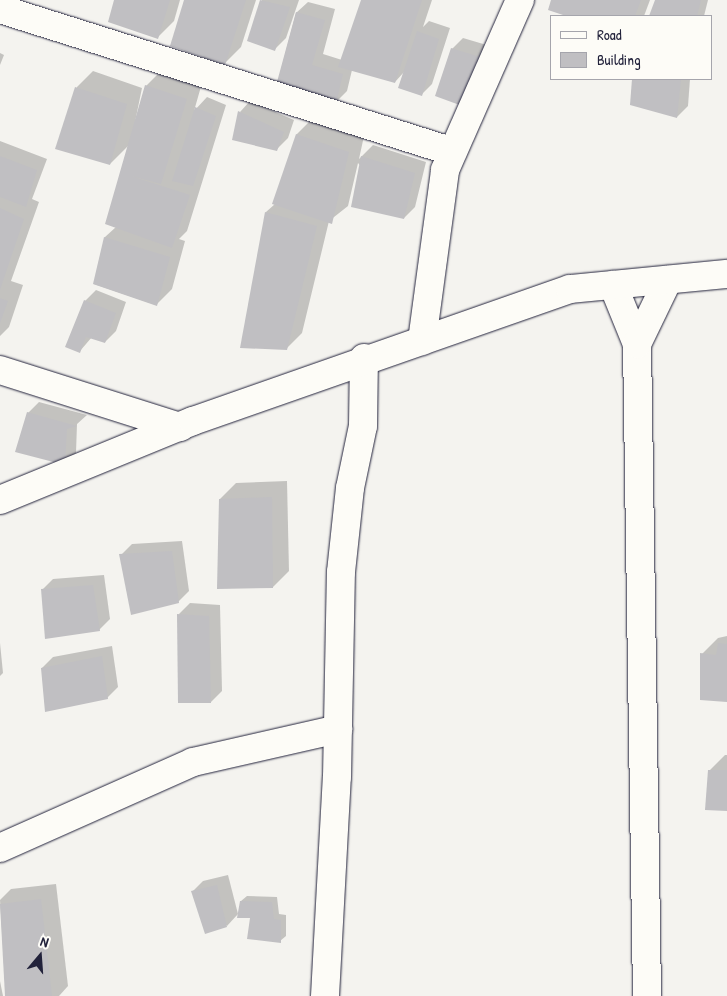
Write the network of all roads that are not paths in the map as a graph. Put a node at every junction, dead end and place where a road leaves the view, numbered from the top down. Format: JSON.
{"nodes":[{"id":1,"x":520,"y":0,"type":"edge"},
{"id":2,"x":0,"y":10,"type":"edge"},
{"id":3,"x":451,"y":151,"type":"junction"},
{"id":4,"x":727,"y":274,"type":"edge"},
{"id":5,"x":668,"y":280,"type":"junction"},
{"id":6,"x":613,"y":285,"type":"junction"},
{"id":7,"x":422,"y":341,"type":"junction"},
{"id":8,"x":637,"y":344,"type":"junction"},
{"id":9,"x":364,"y":358,"type":"junction"},
{"id":10,"x":0,"y":370,"type":"edge"},
{"id":11,"x":180,"y":427,"type":"junction"},
{"id":12,"x":0,"y":500,"type":"edge"},
{"id":13,"x":338,"y":729,"type":"junction"},
{"id":14,"x":0,"y":848,"type":"edge"},
{"id":15,"x":325,"y":996,"type":"edge"},
{"id":16,"x":647,"y":996,"type":"edge"}],
"edges":[{"from":1,"to":3,"type":"street"},
{"from":2,"to":3,"type":"street"},
{"from":3,"to":7,"type":"street"},
{"from":4,"to":5,"type":"street"},
{"from":5,"to":6,"type":"street"},
{"from":5,"to":8,"type":"street"},
{"from":6,"to":7,"type":"street"},
{"from":6,"to":8,"type":"street"},
{"from":7,"to":9,"type":"street"},
{"from":8,"to":16,"type":"street"},
{"from":9,"to":11,"type":"street"},
{"from":9,"to":13,"type":"street"},
{"from":10,"to":11,"type":"street"},
{"from":11,"to":12,"type":"street"},
{"from":13,"to":14,"type":"street"},
{"from":13,"to":15,"type":"street"}]}
